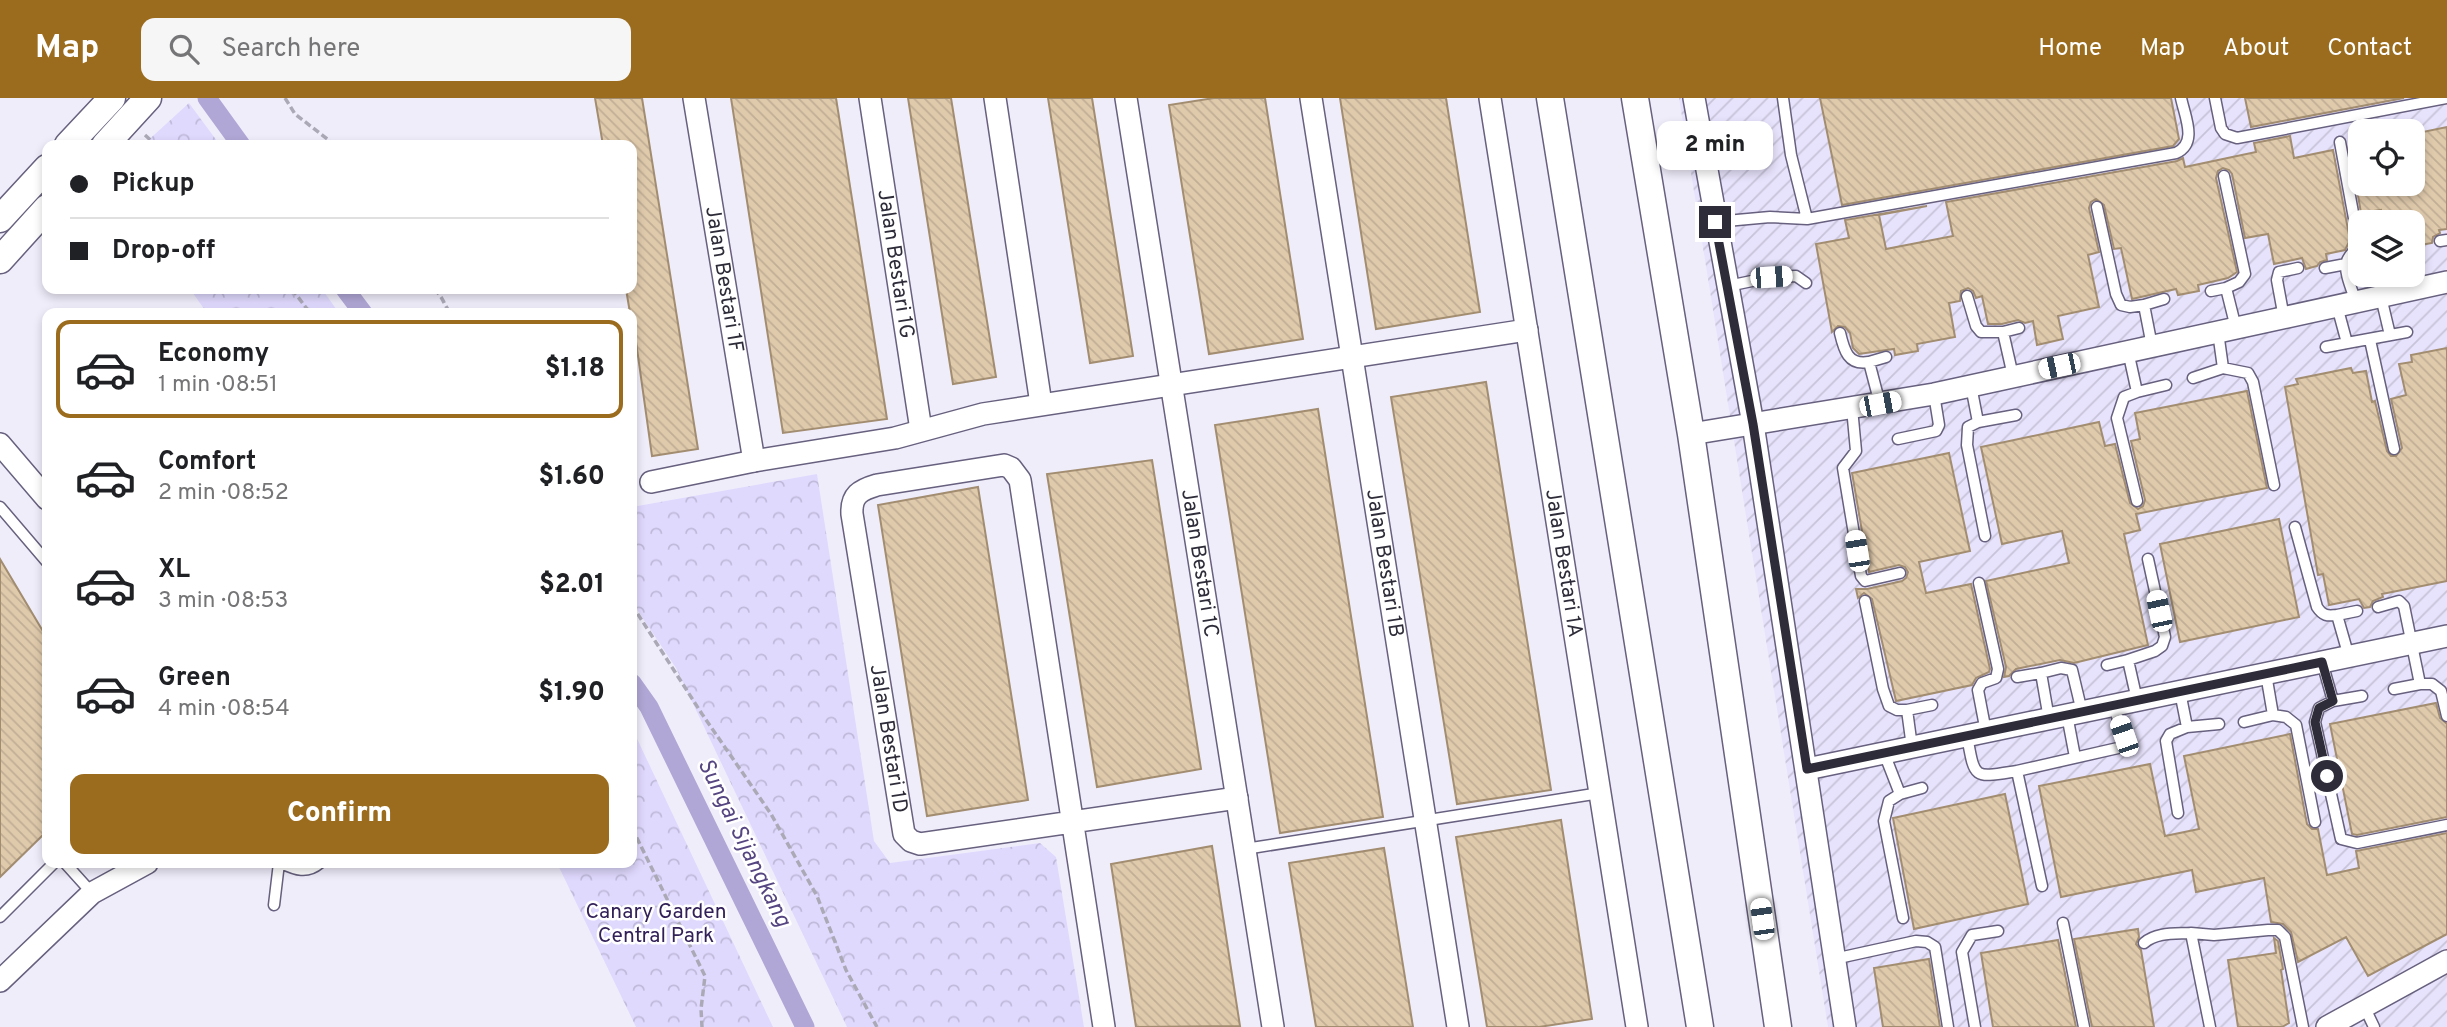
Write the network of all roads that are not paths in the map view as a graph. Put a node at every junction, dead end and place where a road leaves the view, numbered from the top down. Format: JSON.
{"nodes":[{"id":1,"x":112,"y":98,"type":"edge"},
{"id":2,"x":148,"y":98,"type":"edge"},
{"id":3,"x":694,"y":98,"type":"edge"},
{"id":4,"x":870,"y":98,"type":"edge"},
{"id":5,"x":995,"y":98,"type":"edge"},
{"id":6,"x":1126,"y":98,"type":"edge"},
{"id":7,"x":1311,"y":98,"type":"edge"},
{"id":8,"x":1490,"y":98,"type":"edge"},
{"id":9,"x":1550,"y":98,"type":"edge"},
{"id":10,"x":1635,"y":98,"type":"edge"},
{"id":11,"x":1694,"y":98,"type":"edge"},
{"id":12,"x":1783,"y":98,"type":"edge"},
{"id":13,"x":2181,"y":98,"type":"edge"},
{"id":14,"x":2215,"y":98,"type":"edge"},
{"id":15,"x":2447,"y":98,"type":"edge"},
{"id":16,"x":73,"y":140,"type":"edge"},
{"id":17,"x":110,"y":140,"type":"edge"},
{"id":18,"x":2340,"y":142,"type":"dead end"},
{"id":19,"x":42,"y":173,"type":"edge"},
{"id":20,"x":2224,"y":176,"type":"dead end"},
{"id":21,"x":2097,"y":207,"type":"dead end"},
{"id":22,"x":42,"y":214,"type":"edge"},
{"id":23,"x":0,"y":219,"type":"edge"},
{"id":24,"x":1807,"y":219,"type":"junction"},
{"id":25,"x":1715,"y":222,"type":"junction"},
{"id":26,"x":0,"y":260,"type":"edge"},
{"id":27,"x":2346,"y":264,"type":"junction"},
{"id":28,"x":2298,"y":268,"type":"dead end"},
{"id":29,"x":2325,"y":268,"type":"dead end"},
{"id":30,"x":2447,"y":282,"type":"edge"},
{"id":31,"x":1806,"y":283,"type":"dead end"},
{"id":32,"x":1728,"y":286,"type":"junction"},
{"id":33,"x":2226,"y":288,"type":"junction"},
{"id":34,"x":2391,"y":288,"type":"edge"},
{"id":35,"x":2210,"y":291,"type":"dead end"},
{"id":36,"x":1968,"y":296,"type":"dead end"},
{"id":37,"x":2164,"y":299,"type":"dead end"},
{"id":38,"x":2346,"y":304,"type":"junction"},
{"id":39,"x":2144,"y":305,"type":"junction"},
{"id":40,"x":2284,"y":318,"type":"junction"},
{"id":41,"x":2019,"y":328,"type":"dead end"},
{"id":42,"x":1527,"y":330,"type":"junction"},
{"id":43,"x":2227,"y":330,"type":"junction"},
{"id":44,"x":2003,"y":332,"type":"junction"},
{"id":45,"x":2407,"y":332,"type":"dead end"},
{"id":46,"x":1840,"y":333,"type":"dead end"},
{"id":47,"x":2390,"y":335,"type":"junction"},
{"id":48,"x":2370,"y":340,"type":"junction"},
{"id":49,"x":2347,"y":343,"type":"junction"},
{"id":50,"x":2152,"y":346,"type":"junction"},
{"id":51,"x":2326,"y":347,"type":"dead end"},
{"id":52,"x":2128,"y":351,"type":"junction"},
{"id":53,"x":1886,"y":357,"type":"dead end"},
{"id":54,"x":1352,"y":358,"type":"junction"},
{"id":55,"x":1869,"y":362,"type":"junction"},
{"id":56,"x":2223,"y":368,"type":"junction"},
{"id":57,"x":2013,"y":376,"type":"junction"},
{"id":58,"x":2193,"y":378,"type":"dead end"},
{"id":59,"x":1171,"y":383,"type":"junction"},
{"id":60,"x":2166,"y":385,"type":"dead end"},
{"id":61,"x":1971,"y":386,"type":"junction"},
{"id":62,"x":2137,"y":392,"type":"junction"},
{"id":63,"x":1934,"y":394,"type":"junction"},
{"id":64,"x":1041,"y":404,"type":"junction"},
{"id":65,"x":1880,"y":404,"type":"junction"},
{"id":66,"x":1852,"y":408,"type":"junction"},
{"id":67,"x":2017,"y":415,"type":"dead end"},
{"id":68,"x":1978,"y":422,"type":"junction"},
{"id":69,"x":1753,"y":424,"type":"junction"},
{"id":70,"x":921,"y":430,"type":"junction"},
{"id":71,"x":1691,"y":434,"type":"junction"},
{"id":72,"x":1898,"y":439,"type":"dead end"},
{"id":73,"x":0,"y":444,"type":"edge"},
{"id":74,"x":2394,"y":449,"type":"dead end"},
{"id":75,"x":754,"y":461,"type":"junction"},
{"id":76,"x":651,"y":482,"type":"dead end"},
{"id":77,"x":2274,"y":485,"type":"dead end"},
{"id":78,"x":42,"y":493,"type":"edge"},
{"id":79,"x":2137,"y":501,"type":"dead end"},
{"id":80,"x":0,"y":507,"type":"edge"},
{"id":81,"x":2295,"y":527,"type":"dead end"},
{"id":82,"x":1985,"y":536,"type":"dead end"},
{"id":83,"x":42,"y":556,"type":"edge"},
{"id":84,"x":2148,"y":559,"type":"dead end"},
{"id":85,"x":1900,"y":573,"type":"dead end"},
{"id":86,"x":1979,"y":583,"type":"dead end"},
{"id":87,"x":1865,"y":601,"type":"dead end"},
{"id":88,"x":2378,"y":607,"type":"dead end"},
{"id":89,"x":2357,"y":611,"type":"dead end"},
{"id":90,"x":2337,"y":615,"type":"junction"},
{"id":91,"x":2447,"y":636,"type":"edge"},
{"id":92,"x":2412,"y":643,"type":"junction"},
{"id":93,"x":2349,"y":657,"type":"junction"},
{"id":94,"x":2128,"y":660,"type":"junction"},
{"id":95,"x":2322,"y":662,"type":"junction"},
{"id":96,"x":2107,"y":665,"type":"dead end"},
{"id":97,"x":2041,"y":673,"type":"junction"},
{"id":98,"x":2266,"y":674,"type":"junction"},
{"id":99,"x":2018,"y":677,"type":"dead end"},
{"id":100,"x":2420,"y":684,"type":"junction"},
{"id":101,"x":2393,"y":690,"type":"dead end"},
{"id":102,"x":2180,"y":692,"type":"junction"},
{"id":103,"x":2362,"y":696,"type":"dead end"},
{"id":104,"x":2137,"y":700,"type":"junction"},
{"id":105,"x":2333,"y":701,"type":"junction"},
{"id":106,"x":1932,"y":705,"type":"dead end"},
{"id":107,"x":2114,"y":705,"type":"junction"},
{"id":108,"x":1907,"y":710,"type":"junction"},
{"id":109,"x":2066,"y":715,"type":"junction"},
{"id":110,"x":2273,"y":715,"type":"junction"},
{"id":111,"x":2447,"y":716,"type":"edge"},
{"id":112,"x":2244,"y":722,"type":"dead end"},
{"id":113,"x":2219,"y":724,"type":"dead end"},
{"id":114,"x":2186,"y":727,"type":"junction"},
{"id":115,"x":1976,"y":734,"type":"junction"},
{"id":116,"x":1912,"y":747,"type":"junction"},
{"id":117,"x":1885,"y":753,"type":"junction"},
{"id":118,"x":2075,"y":757,"type":"junction"},
{"id":119,"x":1807,"y":769,"type":"junction"},
{"id":120,"x":2017,"y":771,"type":"junction"},
{"id":121,"x":1923,"y":788,"type":"dead end"},
{"id":122,"x":1600,"y":793,"type":"junction"},
{"id":123,"x":1900,"y":794,"type":"junction"},
{"id":124,"x":1237,"y":799,"type":"junction"},
{"id":125,"x":2178,"y":813,"type":"dead end"},
{"id":126,"x":1426,"y":821,"type":"junction"},
{"id":127,"x":2315,"y":822,"type":"dead end"},
{"id":128,"x":1073,"y":824,"type":"junction"},
{"id":129,"x":2447,"y":825,"type":"edge"},
{"id":130,"x":1245,"y":849,"type":"junction"},
{"id":131,"x":49,"y":868,"type":"edge"},
{"id":132,"x":70,"y":868,"type":"edge"},
{"id":133,"x":139,"y":868,"type":"edge"},
{"id":134,"x":279,"y":868,"type":"edge"},
{"id":135,"x":291,"y":868,"type":"edge"},
{"id":136,"x":314,"y":868,"type":"edge"},
{"id":137,"x":2042,"y":886,"type":"dead end"},
{"id":138,"x":92,"y":893,"type":"junction"},
{"id":139,"x":274,"y":905,"type":"dead end"},
{"id":140,"x":0,"y":917,"type":"edge"},
{"id":141,"x":1903,"y":918,"type":"dead end"},
{"id":142,"x":2063,"y":923,"type":"dead end"},
{"id":143,"x":1998,"y":931,"type":"dead end"},
{"id":144,"x":2191,"y":933,"type":"junction"},
{"id":145,"x":2144,"y":943,"type":"dead end"},
{"id":146,"x":1834,"y":959,"type":"junction"},
{"id":147,"x":2447,"y":961,"type":"edge"},
{"id":148,"x":0,"y":981,"type":"edge"},
{"id":149,"x":2364,"y":1006,"type":"junction"},
{"id":150,"x":1104,"y":1027,"type":"edge"},
{"id":151,"x":1273,"y":1027,"type":"edge"},
{"id":152,"x":1458,"y":1027,"type":"edge"},
{"id":153,"x":1637,"y":1027,"type":"edge"},
{"id":154,"x":1699,"y":1027,"type":"edge"},
{"id":155,"x":1778,"y":1027,"type":"edge"},
{"id":156,"x":1845,"y":1027,"type":"edge"},
{"id":157,"x":1948,"y":1027,"type":"edge"},
{"id":158,"x":1975,"y":1027,"type":"edge"},
{"id":159,"x":2084,"y":1027,"type":"edge"},
{"id":160,"x":2210,"y":1027,"type":"edge"},
{"id":161,"x":2303,"y":1027,"type":"edge"},
{"id":162,"x":2327,"y":1027,"type":"edge"},
{"id":163,"x":2374,"y":1027,"type":"edge"}],
"edges":[{"from":1,"to":16,"type":"street"},
{"from":2,"to":17,"type":"street"},
{"from":3,"to":75,"type":"street","name":"Jalan Bestari 1F"},
{"from":4,"to":70,"type":"street","name":"Jalan Bestari 1G"},
{"from":5,"to":64,"type":"street"},
{"from":6,"to":59,"type":"street","name":"Jalan Bestari 1C"},
{"from":7,"to":54,"type":"street","name":"Jalan Bestari 1B"},
{"from":8,"to":42,"type":"street","name":"Jalan Bestari 1A"},
{"from":9,"to":154,"type":"street"},
{"from":10,"to":71,"type":"street"},
{"from":11,"to":25,"type":"street"},
{"from":12,"to":24,"type":"lane"},
{"from":13,"to":24,"type":"lane"},
{"from":14,"to":15,"type":"lane"},
{"from":18,"to":27,"type":"lane"},
{"from":19,"to":23,"type":"street"},
{"from":20,"to":33,"type":"lane"},
{"from":21,"to":39,"type":"lane"},
{"from":22,"to":26,"type":"street"},
{"from":24,"to":25,"type":"lane"},
{"from":25,"to":32,"type":"street"},
{"from":27,"to":29,"type":"lane"},
{"from":27,"to":38,"type":"lane"},
{"from":28,"to":40,"type":"lane"},
{"from":30,"to":34,"type":"street"},
{"from":31,"to":32,"type":"lane"},
{"from":32,"to":69,"type":"street"},
{"from":33,"to":35,"type":"lane"},
{"from":33,"to":43,"type":"lane"},
{"from":34,"to":38,"type":"street"},
{"from":34,"to":47,"type":"lane"},
{"from":36,"to":44,"type":"lane"},
{"from":37,"to":39,"type":"lane"},
{"from":38,"to":40,"type":"street"},
{"from":38,"to":49,"type":"lane"},
{"from":39,"to":50,"type":"lane"},
{"from":40,"to":43,"type":"street"},
{"from":41,"to":44,"type":"lane"},
{"from":42,"to":54,"type":"street"},
{"from":42,"to":122,"type":"street","name":"Jalan Bestari 1A"},
{"from":43,"to":50,"type":"street"},
{"from":43,"to":56,"type":"lane"},
{"from":44,"to":57,"type":"lane"},
{"from":45,"to":47,"type":"lane"},
{"from":46,"to":55,"type":"lane"},
{"from":47,"to":48,"type":"lane"},
{"from":48,"to":49,"type":"lane"},
{"from":48,"to":74,"type":"lane"},
{"from":49,"to":51,"type":"lane"},
{"from":50,"to":52,"type":"street"},
{"from":52,"to":57,"type":"street"},
{"from":52,"to":62,"type":"lane"},
{"from":53,"to":55,"type":"lane"},
{"from":54,"to":59,"type":"street"},
{"from":54,"to":126,"type":"street","name":"Jalan Bestari 1B"},
{"from":55,"to":65,"type":"lane"},
{"from":56,"to":58,"type":"lane"},
{"from":56,"to":77,"type":"lane"},
{"from":57,"to":61,"type":"street"},
{"from":59,"to":64,"type":"street"},
{"from":59,"to":124,"type":"street","name":"Jalan Bestari 1C"},
{"from":60,"to":62,"type":"lane"},
{"from":61,"to":63,"type":"street"},
{"from":61,"to":68,"type":"lane"},
{"from":62,"to":79,"type":"lane"},
{"from":63,"to":65,"type":"street"},
{"from":63,"to":72,"type":"lane"},
{"from":64,"to":70,"type":"street"},
{"from":65,"to":66,"type":"street"},
{"from":66,"to":69,"type":"street"},
{"from":66,"to":85,"type":"lane"},
{"from":67,"to":68,"type":"lane"},
{"from":68,"to":82,"type":"lane"},
{"from":69,"to":71,"type":"street"},
{"from":69,"to":119,"type":"street"},
{"from":70,"to":75,"type":"street"},
{"from":71,"to":155,"type":"street"},
{"from":73,"to":78,"type":"street"},
{"from":75,"to":76,"type":"street"},
{"from":80,"to":83,"type":"lane"},
{"from":81,"to":90,"type":"lane"},
{"from":84,"to":94,"type":"lane"},
{"from":86,"to":115,"type":"lane"},
{"from":87,"to":108,"type":"lane"},
{"from":88,"to":92,"type":"lane"},
{"from":89,"to":90,"type":"lane"},
{"from":90,"to":93,"type":"lane"},
{"from":91,"to":92,"type":"street"},
{"from":92,"to":93,"type":"street"},
{"from":92,"to":100,"type":"lane"},
{"from":93,"to":95,"type":"street"},
{"from":94,"to":96,"type":"lane"},
{"from":94,"to":104,"type":"lane"},
{"from":95,"to":98,"type":"street"},
{"from":95,"to":105,"type":"lane"},
{"from":97,"to":99,"type":"lane"},
{"from":97,"to":109,"type":"lane"},
{"from":97,"to":109,"type":"lane"},
{"from":98,"to":102,"type":"street"},
{"from":98,"to":110,"type":"lane"},
{"from":100,"to":101,"type":"lane"},
{"from":100,"to":111,"type":"lane"},
{"from":102,"to":104,"type":"street"},
{"from":102,"to":114,"type":"lane"},
{"from":103,"to":105,"type":"lane"},
{"from":104,"to":107,"type":"street"},
{"from":105,"to":129,"type":"lane"},
{"from":106,"to":108,"type":"lane"},
{"from":107,"to":109,"type":"street"},
{"from":107,"to":118,"type":"lane"},
{"from":108,"to":116,"type":"lane"},
{"from":109,"to":115,"type":"street"},
{"from":109,"to":118,"type":"lane"},
{"from":110,"to":112,"type":"lane"},
{"from":110,"to":127,"type":"lane"},
{"from":113,"to":114,"type":"lane"},
{"from":114,"to":125,"type":"lane"},
{"from":115,"to":116,"type":"street"},
{"from":115,"to":120,"type":"lane"},
{"from":116,"to":117,"type":"street"},
{"from":117,"to":119,"type":"street"},
{"from":117,"to":123,"type":"lane"},
{"from":118,"to":120,"type":"lane"},
{"from":119,"to":146,"type":"street"},
{"from":120,"to":137,"type":"lane"},
{"from":121,"to":123,"type":"lane"},
{"from":122,"to":126,"type":"lane"},
{"from":122,"to":153,"type":"street","name":"Jalan Bestari 1A"},
{"from":123,"to":141,"type":"lane"},
{"from":124,"to":128,"type":"street","name":"Jalan Bestari 1D"},
{"from":124,"to":130,"type":"street","name":"Jalan Bestari 1C"},
{"from":126,"to":130,"type":"lane"},
{"from":126,"to":152,"type":"street","name":"Jalan Bestari 1B"},
{"from":128,"to":128,"type":"street","name":"Jalan Bestari 1D"},
{"from":128,"to":150,"type":"street"},
{"from":130,"to":151,"type":"street","name":"Jalan Bestari 1C"},
{"from":131,"to":140,"type":"lane"},
{"from":132,"to":138,"type":"lane"},
{"from":133,"to":138,"type":"street"},
{"from":134,"to":139,"type":"lane"},
{"from":135,"to":136,"type":"lane"},
{"from":138,"to":148,"type":"street"},
{"from":142,"to":159,"type":"lane"},
{"from":143,"to":158,"type":"lane"},
{"from":144,"to":145,"type":"lane"},
{"from":144,"to":160,"type":"lane"},
{"from":144,"to":161,"type":"lane"},
{"from":146,"to":156,"type":"street"},
{"from":146,"to":157,"type":"lane"},
{"from":147,"to":149,"type":"street"},
{"from":149,"to":162,"type":"street"},
{"from":149,"to":163,"type":"lane"}]}
